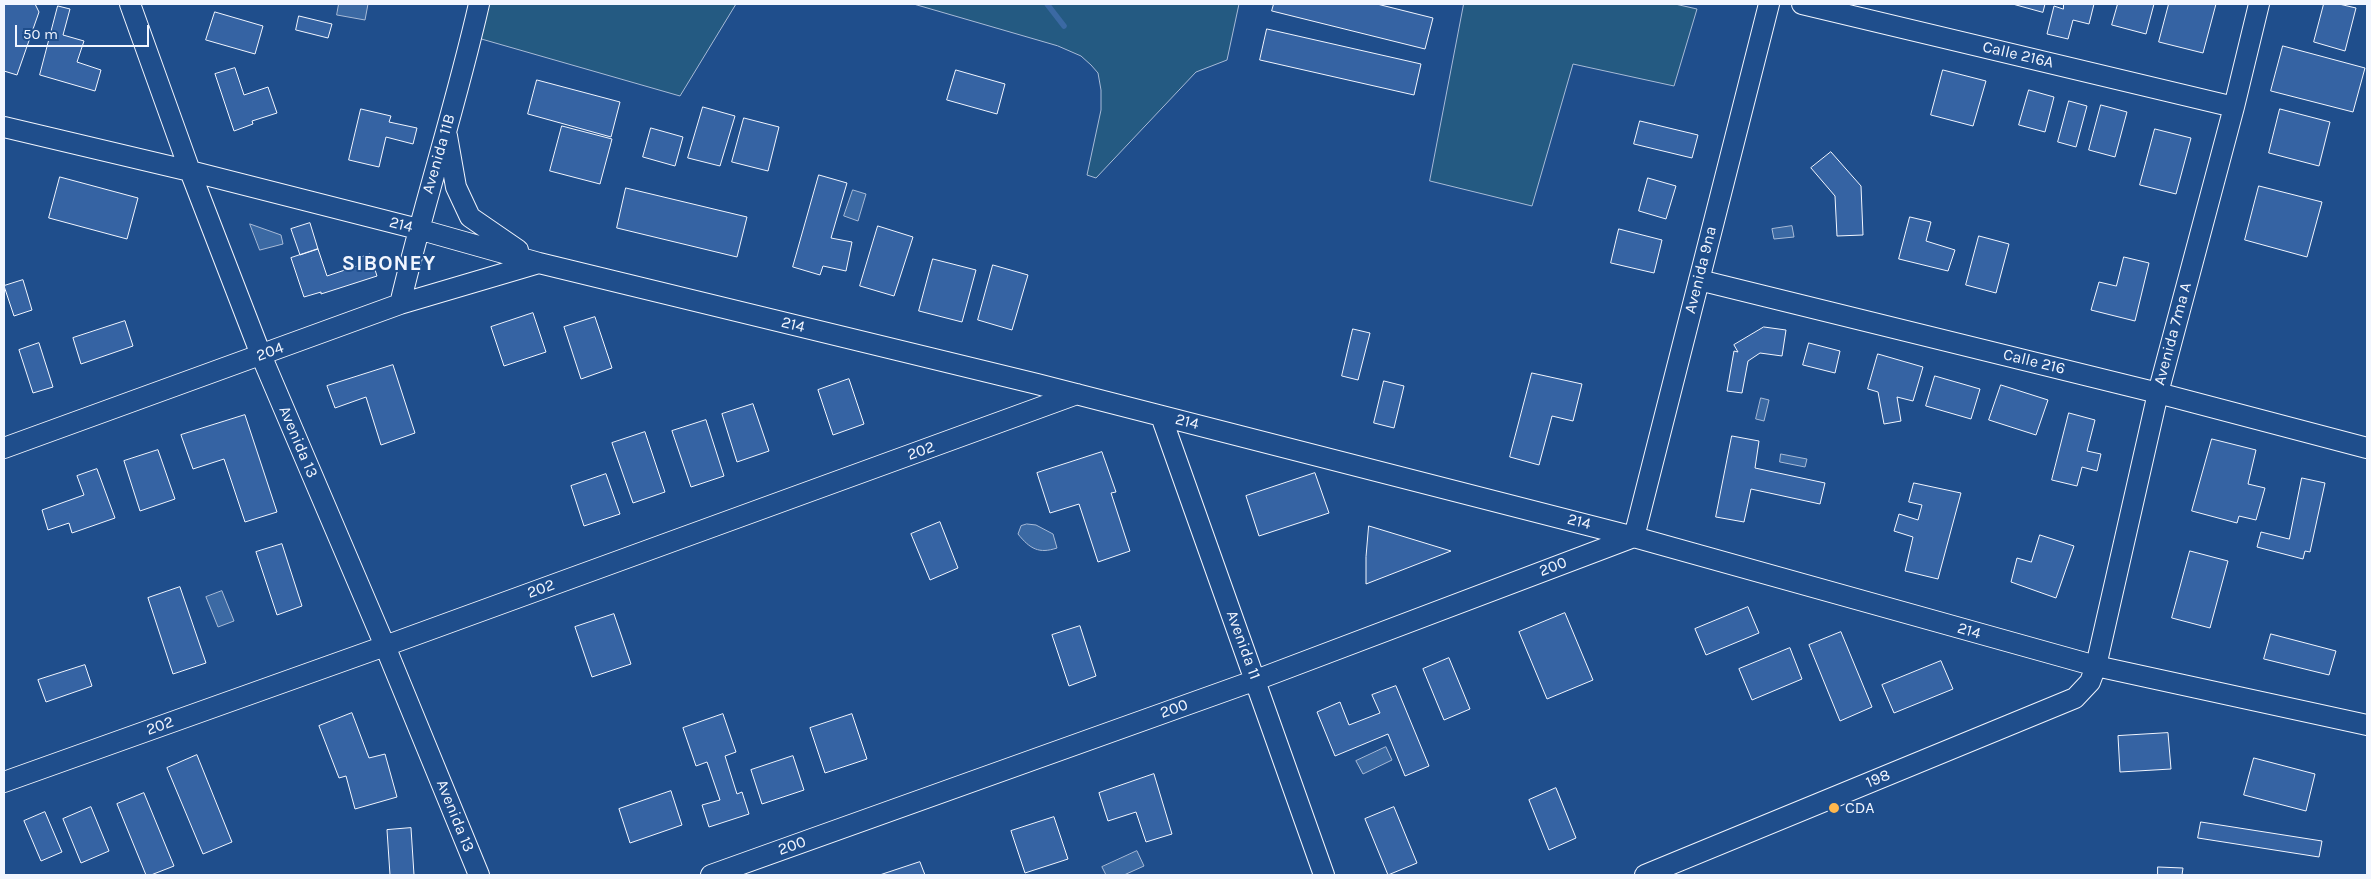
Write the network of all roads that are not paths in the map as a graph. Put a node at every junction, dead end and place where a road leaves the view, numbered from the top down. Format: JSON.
{"nodes":[{"id":1,"x":130,"y":4,"type":"edge"},
{"id":2,"x":479,"y":4,"type":"edge"},
{"id":3,"x":1769,"y":4,"type":"edge"},
{"id":4,"x":1802,"y":4,"type":"edge"},
{"id":5,"x":2259,"y":4,"type":"edge"},
{"id":6,"x":2234,"y":107,"type":"junction"},
{"id":7,"x":4,"y":126,"type":"edge"},
{"id":8,"x":447,"y":130,"type":"junction"},
{"id":9,"x":190,"y":171,"type":"junction"},
{"id":10,"x":418,"y":229,"type":"junction"},
{"id":11,"x":539,"y":264,"type":"junction"},
{"id":12,"x":1699,"y":280,"type":"junction"},
{"id":13,"x":400,"y":304,"type":"junction"},
{"id":14,"x":261,"y":355,"type":"junction"},
{"id":15,"x":2158,"y":393,"type":"junction"},
{"id":16,"x":1077,"y":394,"type":"junction"},
{"id":17,"x":1160,"y":416,"type":"junction"},
{"id":18,"x":4,"y":448,"type":"edge"},
{"id":19,"x":2367,"y":448,"type":"edge"},
{"id":20,"x":1634,"y":536,"type":"junction"},
{"id":21,"x":385,"y":646,"type":"junction"},
{"id":22,"x":2096,"y":666,"type":"junction"},
{"id":23,"x":1256,"y":680,"type":"junction"},
{"id":24,"x":2367,"y":725,"type":"edge"},
{"id":25,"x":4,"y":782,"type":"edge"},
{"id":26,"x":479,"y":875,"type":"edge"},
{"id":27,"x":711,"y":875,"type":"edge"},
{"id":28,"x":1324,"y":875,"type":"edge"},
{"id":29,"x":1645,"y":875,"type":"edge"}],
"edges":[{"from":1,"to":9,"type":"street","name":"Avenida 13"},
{"from":2,"to":8,"type":"street","name":"Avenida 11B"},
{"from":3,"to":12,"type":"street","name":"Avenida 9na"},
{"from":4,"to":6,"type":"street","name":"Calle 216A"},
{"from":5,"to":6,"type":"street","name":"Avenida 7ma A"},
{"from":6,"to":15,"type":"street","name":"Avenida 7ma A"},
{"from":7,"to":9,"type":"street","name":"214"},
{"from":8,"to":10,"type":"street","name":"Avenida 11B"},
{"from":8,"to":11,"type":"street"},
{"from":9,"to":10,"type":"street","name":"214"},
{"from":9,"to":14,"type":"street","name":"Avenida 13"},
{"from":10,"to":11,"type":"street","name":"214"},
{"from":10,"to":13,"type":"street","name":"Avenida 11B"},
{"from":11,"to":13,"type":"street","name":"204"},
{"from":11,"to":16,"type":"street","name":"214"},
{"from":12,"to":15,"type":"street","name":"Calle 216"},
{"from":12,"to":20,"type":"street","name":"Avenida 9na"},
{"from":13,"to":14,"type":"street","name":"204"},
{"from":14,"to":18,"type":"street","name":"204"},
{"from":14,"to":21,"type":"street","name":"Avenida 13"},
{"from":15,"to":19,"type":"street","name":"Calle 216"},
{"from":15,"to":22,"type":"street","name":"Avenida 7ma A"},
{"from":16,"to":17,"type":"street","name":"214"},
{"from":16,"to":21,"type":"street","name":"202"},
{"from":17,"to":20,"type":"street","name":"214"},
{"from":17,"to":23,"type":"street","name":"Avenida 11"},
{"from":20,"to":22,"type":"street","name":"214"},
{"from":20,"to":23,"type":"street","name":"200"},
{"from":21,"to":25,"type":"street","name":"202"},
{"from":21,"to":26,"type":"street","name":"Avenida 13"},
{"from":22,"to":24,"type":"street","name":"214"},
{"from":22,"to":29,"type":"street","name":"198"},
{"from":23,"to":27,"type":"street","name":"200"},
{"from":23,"to":28,"type":"street","name":"Avenida 11"}]}
